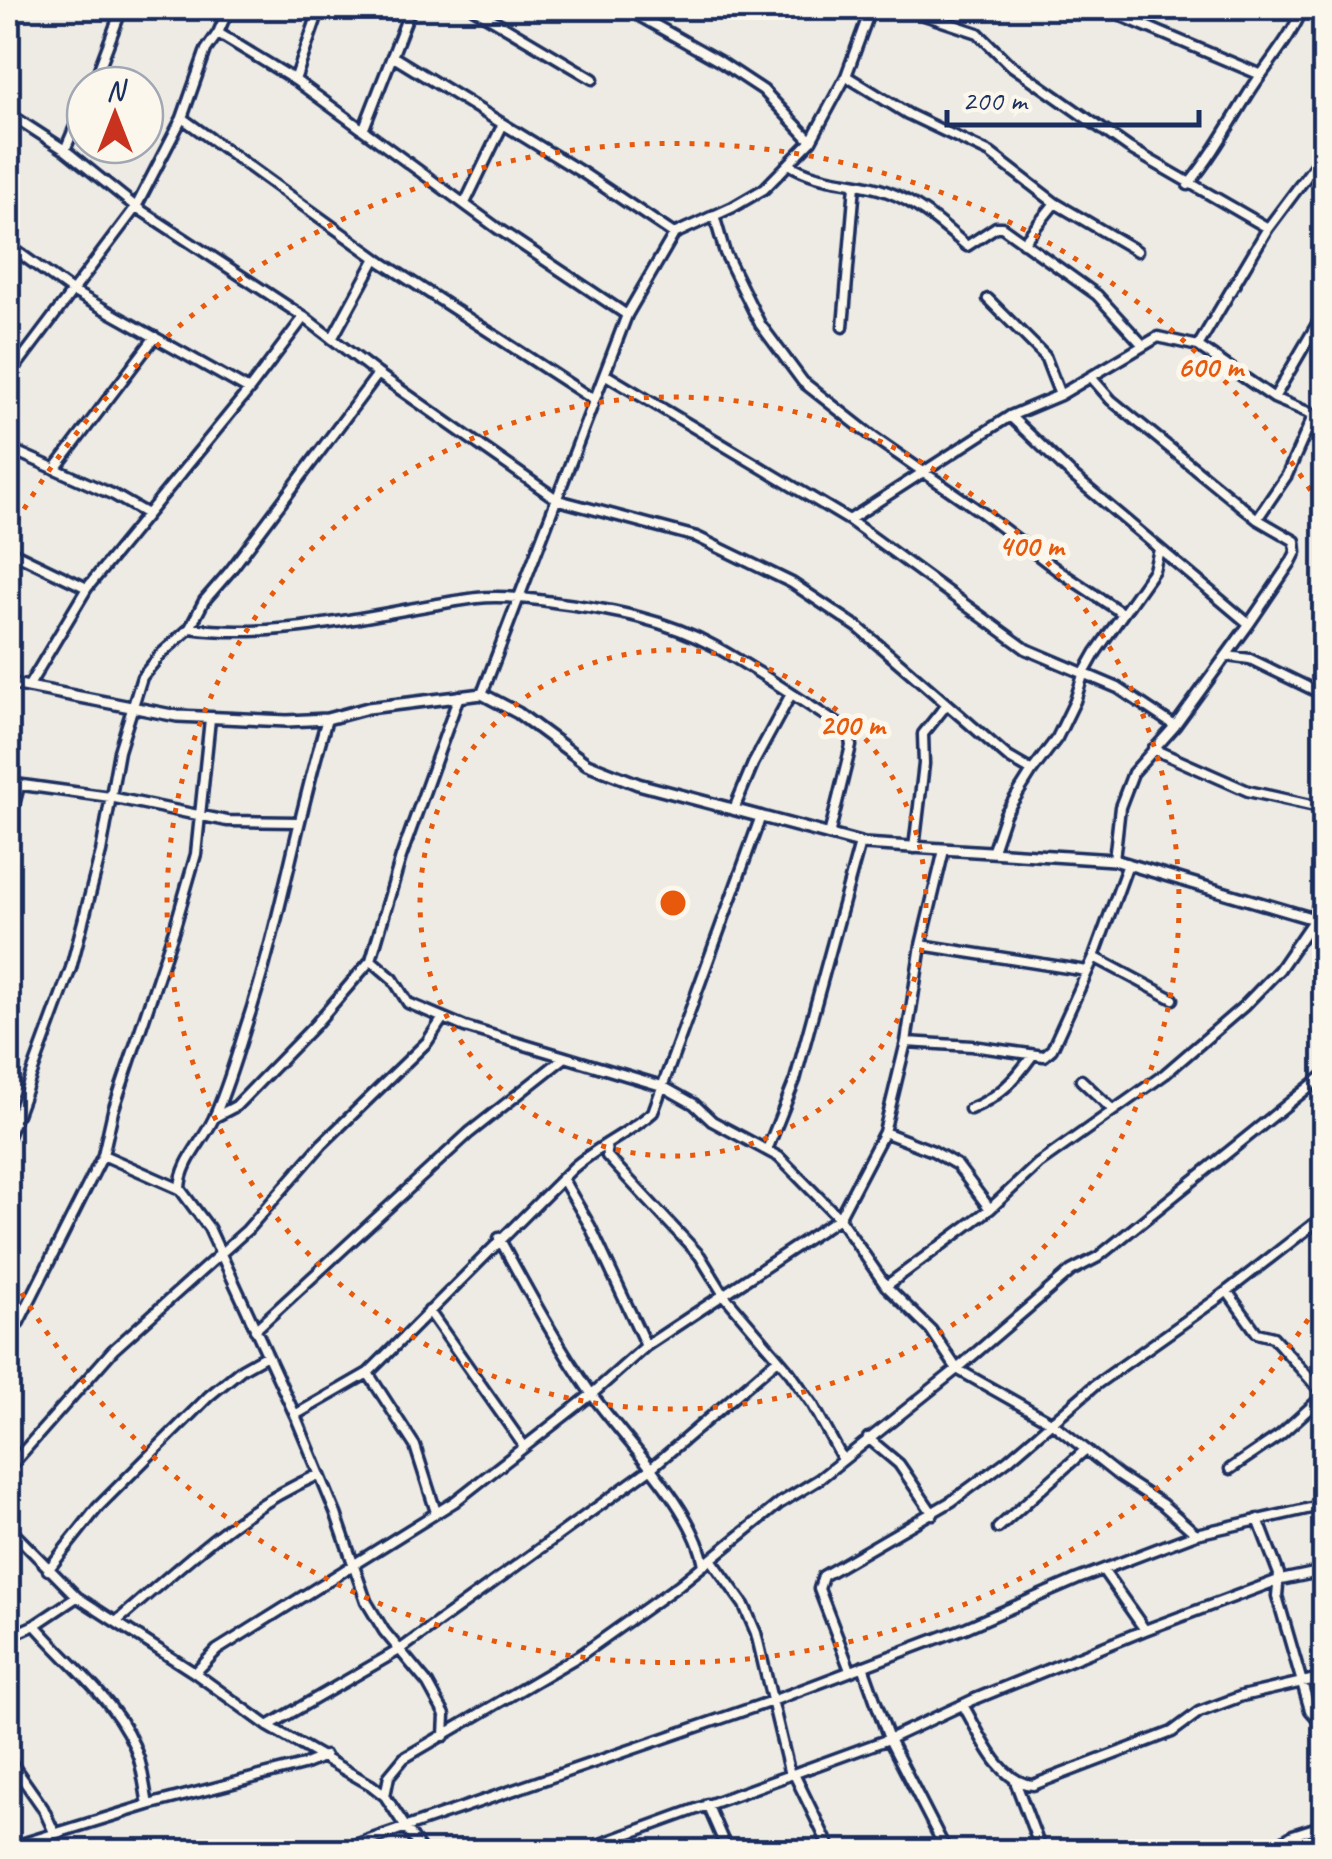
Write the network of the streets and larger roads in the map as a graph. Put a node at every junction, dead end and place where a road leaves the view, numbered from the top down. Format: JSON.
{"nodes":[{"id":1,"x":16,"y":8,"type":"edge"},
{"id":2,"x":122,"y":8,"type":"edge"},
{"id":3,"x":228,"y":8,"type":"edge"},
{"id":4,"x":320,"y":8,"type":"edge"},
{"id":5,"x":411,"y":8,"type":"edge"},
{"id":6,"x":472,"y":8,"type":"edge"},
{"id":7,"x":625,"y":8,"type":"edge"},
{"id":8,"x":871,"y":8,"type":"edge"},
{"id":9,"x":903,"y":8,"type":"edge"},
{"id":10,"x":1122,"y":8,"type":"edge"},
{"id":11,"x":1302,"y":8,"type":"edge"},
{"id":12,"x":8,"y":30,"type":"edge"},
{"id":13,"x":218,"y":33,"type":"junction"},
{"id":14,"x":392,"y":56,"type":"junction"},
{"id":15,"x":101,"y":65,"type":"edge"},
{"id":16,"x":1261,"y":75,"type":"junction"},
{"id":17,"x":846,"y":76,"type":"junction"},
{"id":18,"x":593,"y":79,"type":"dead end"},
{"id":19,"x":295,"y":80,"type":"junction"},
{"id":20,"x":8,"y":113,"type":"edge"},
{"id":21,"x":182,"y":118,"type":"junction"},
{"id":22,"x":504,"y":124,"type":"junction"},
{"id":23,"x":364,"y":128,"type":"junction"},
{"id":24,"x":811,"y":141,"type":"junction"},
{"id":25,"x":65,"y":150,"type":"edge"},
{"id":26,"x":1324,"y":153,"type":"edge"},
{"id":27,"x":788,"y":164,"type":"junction"},
{"id":28,"x":84,"y":165,"type":"edge"},
{"id":29,"x":855,"y":185,"type":"junction"},
{"id":30,"x":1188,"y":185,"type":"junction"},
{"id":31,"x":465,"y":204,"type":"junction"},
{"id":32,"x":1055,"y":204,"type":"junction"},
{"id":33,"x":136,"y":207,"type":"junction"},
{"id":34,"x":714,"y":216,"type":"junction"},
{"id":35,"x":1268,"y":228,"type":"junction"},
{"id":36,"x":674,"y":234,"type":"junction"},
{"id":37,"x":1023,"y":243,"type":"junction"},
{"id":38,"x":8,"y":245,"type":"edge"},
{"id":39,"x":1137,"y":251,"type":"dead end"},
{"id":40,"x":376,"y":258,"type":"junction"},
{"id":41,"x":72,"y":290,"type":"junction"},
{"id":42,"x":988,"y":299,"type":"dead end"},
{"id":43,"x":1324,"y":312,"type":"edge"},
{"id":44,"x":627,"y":315,"type":"junction"},
{"id":45,"x":304,"y":317,"type":"junction"},
{"id":46,"x":843,"y":327,"type":"dead end"},
{"id":47,"x":155,"y":337,"type":"junction"},
{"id":48,"x":332,"y":338,"type":"junction"},
{"id":49,"x":1142,"y":344,"type":"junction"},
{"id":50,"x":1198,"y":346,"type":"junction"},
{"id":51,"x":11,"y":366,"type":"edge"},
{"id":52,"x":378,"y":374,"type":"junction"},
{"id":53,"x":606,"y":375,"type":"junction"},
{"id":54,"x":8,"y":377,"type":"edge"},
{"id":55,"x":1091,"y":378,"type":"junction"},
{"id":56,"x":249,"y":390,"type":"junction"},
{"id":57,"x":1060,"y":395,"type":"junction"},
{"id":58,"x":1274,"y":398,"type":"junction"},
{"id":59,"x":594,"y":400,"type":"junction"},
{"id":60,"x":1314,"y":414,"type":"junction"},
{"id":61,"x":1010,"y":416,"type":"junction"},
{"id":62,"x":1324,"y":419,"type":"edge"},
{"id":63,"x":8,"y":448,"type":"edge"},
{"id":64,"x":54,"y":469,"type":"junction"},
{"id":65,"x":924,"y":473,"type":"junction"},
{"id":66,"x":558,"y":500,"type":"junction"},
{"id":67,"x":146,"y":514,"type":"junction"},
{"id":68,"x":1258,"y":519,"type":"junction"},
{"id":69,"x":849,"y":520,"type":"junction"},
{"id":70,"x":8,"y":550,"type":"edge"},
{"id":71,"x":1160,"y":550,"type":"junction"},
{"id":72,"x":86,"y":588,"type":"junction"},
{"id":73,"x":519,"y":598,"type":"junction"},
{"id":74,"x":1122,"y":613,"type":"junction"},
{"id":75,"x":1249,"y":624,"type":"junction"},
{"id":76,"x":190,"y":628,"type":"junction"},
{"id":77,"x":1226,"y":656,"type":"junction"},
{"id":78,"x":1082,"y":675,"type":"junction"},
{"id":79,"x":8,"y":683,"type":"edge"},
{"id":80,"x":28,"y":687,"type":"junction"},
{"id":81,"x":482,"y":694,"type":"junction"},
{"id":82,"x":1324,"y":695,"type":"edge"},
{"id":83,"x":459,"y":696,"type":"junction"},
{"id":84,"x":790,"y":696,"type":"junction"},
{"id":85,"x":947,"y":704,"type":"junction"},
{"id":86,"x":132,"y":708,"type":"junction"},
{"id":87,"x":210,"y":719,"type":"junction"},
{"id":88,"x":326,"y":720,"type":"junction"},
{"id":89,"x":1175,"y":726,"type":"junction"},
{"id":90,"x":1153,"y":750,"type":"junction"},
{"id":91,"x":1032,"y":772,"type":"junction"},
{"id":92,"x":8,"y":783,"type":"edge"},
{"id":93,"x":19,"y":786,"type":"junction"},
{"id":94,"x":110,"y":796,"type":"junction"},
{"id":95,"x":1324,"y":808,"type":"edge"},
{"id":96,"x":734,"y":809,"type":"junction"},
{"id":97,"x":200,"y":816,"type":"junction"},
{"id":98,"x":760,"y":816,"type":"junction"},
{"id":99,"x":298,"y":822,"type":"junction"},
{"id":100,"x":8,"y":827,"type":"edge"},
{"id":101,"x":829,"y":835,"type":"junction"},
{"id":102,"x":860,"y":843,"type":"junction"},
{"id":103,"x":914,"y":848,"type":"junction"},
{"id":104,"x":944,"y":850,"type":"junction"},
{"id":105,"x":993,"y":850,"type":"junction"},
{"id":106,"x":1114,"y":860,"type":"junction"},
{"id":107,"x":1128,"y":864,"type":"junction"},
{"id":108,"x":1324,"y":885,"type":"edge"},
{"id":109,"x":1320,"y":921,"type":"edge"},
{"id":110,"x":921,"y":945,"type":"junction"},
{"id":111,"x":1094,"y":956,"type":"junction"},
{"id":112,"x":371,"y":960,"type":"junction"},
{"id":113,"x":1087,"y":970,"type":"junction"},
{"id":114,"x":1174,"y":999,"type":"dead end"},
{"id":115,"x":443,"y":1018,"type":"junction"},
{"id":116,"x":906,"y":1042,"type":"junction"},
{"id":117,"x":1032,"y":1056,"type":"junction"},
{"id":118,"x":564,"y":1058,"type":"junction"},
{"id":119,"x":1324,"y":1075,"type":"edge"},
{"id":120,"x":1081,"y":1080,"type":"dead end"},
{"id":121,"x":662,"y":1086,"type":"junction"},
{"id":122,"x":970,"y":1110,"type":"dead end"},
{"id":123,"x":1114,"y":1110,"type":"junction"},
{"id":124,"x":12,"y":1116,"type":"edge"},
{"id":125,"x":215,"y":1117,"type":"junction"},
{"id":126,"x":884,"y":1132,"type":"junction"},
{"id":127,"x":8,"y":1136,"type":"edge"},
{"id":128,"x":606,"y":1145,"type":"junction"},
{"id":129,"x":768,"y":1150,"type":"junction"},
{"id":130,"x":103,"y":1155,"type":"junction"},
{"id":131,"x":562,"y":1178,"type":"junction"},
{"id":132,"x":180,"y":1188,"type":"junction"},
{"id":133,"x":990,"y":1209,"type":"junction"},
{"id":134,"x":1324,"y":1216,"type":"edge"},
{"id":135,"x":839,"y":1218,"type":"junction"},
{"id":136,"x":500,"y":1238,"type":"junction"},
{"id":137,"x":220,"y":1252,"type":"junction"},
{"id":138,"x":886,"y":1286,"type":"junction"},
{"id":139,"x":1227,"y":1291,"type":"junction"},
{"id":140,"x":724,"y":1295,"type":"junction"},
{"id":141,"x":429,"y":1311,"type":"junction"},
{"id":142,"x":255,"y":1330,"type":"junction"},
{"id":143,"x":8,"y":1334,"type":"edge"},
{"id":144,"x":646,"y":1346,"type":"junction"},
{"id":145,"x":266,"y":1355,"type":"junction"},
{"id":146,"x":778,"y":1360,"type":"junction"},
{"id":147,"x":957,"y":1369,"type":"junction"},
{"id":148,"x":368,"y":1372,"type":"junction"},
{"id":149,"x":592,"y":1394,"type":"junction"},
{"id":150,"x":295,"y":1415,"type":"junction"},
{"id":151,"x":1051,"y":1422,"type":"junction"},
{"id":152,"x":868,"y":1438,"type":"junction"},
{"id":153,"x":524,"y":1446,"type":"junction"},
{"id":154,"x":1085,"y":1450,"type":"junction"},
{"id":155,"x":842,"y":1458,"type":"junction"},
{"id":156,"x":8,"y":1468,"type":"edge"},
{"id":157,"x":650,"y":1469,"type":"junction"},
{"id":158,"x":1230,"y":1469,"type":"dead end"},
{"id":159,"x":318,"y":1475,"type":"junction"},
{"id":160,"x":1324,"y":1505,"type":"edge"},
{"id":161,"x":436,"y":1512,"type":"junction"},
{"id":162,"x":933,"y":1514,"type":"junction"},
{"id":163,"x":1258,"y":1519,"type":"junction"},
{"id":164,"x":8,"y":1526,"type":"edge"},
{"id":165,"x":998,"y":1528,"type":"dead end"},
{"id":166,"x":1196,"y":1534,"type":"junction"},
{"id":167,"x":708,"y":1562,"type":"junction"},
{"id":168,"x":352,"y":1566,"type":"junction"},
{"id":169,"x":48,"y":1570,"type":"junction"},
{"id":170,"x":1103,"y":1570,"type":"junction"},
{"id":171,"x":1324,"y":1571,"type":"edge"},
{"id":172,"x":1276,"y":1582,"type":"junction"},
{"id":173,"x":77,"y":1597,"type":"junction"},
{"id":174,"x":117,"y":1621,"type":"junction"},
{"id":175,"x":35,"y":1624,"type":"junction"},
{"id":176,"x":1145,"y":1630,"type":"junction"},
{"id":177,"x":8,"y":1637,"type":"edge"},
{"id":178,"x":401,"y":1648,"type":"junction"},
{"id":179,"x":863,"y":1666,"type":"junction"},
{"id":180,"x":850,"y":1670,"type":"junction"},
{"id":181,"x":195,"y":1673,"type":"junction"},
{"id":182,"x":1324,"y":1678,"type":"edge"},
{"id":183,"x":1304,"y":1684,"type":"junction"},
{"id":184,"x":772,"y":1701,"type":"junction"},
{"id":185,"x":962,"y":1705,"type":"junction"},
{"id":186,"x":268,"y":1726,"type":"junction"},
{"id":187,"x":1324,"y":1726,"type":"edge"},
{"id":188,"x":444,"y":1736,"type":"junction"},
{"id":189,"x":889,"y":1740,"type":"junction"},
{"id":190,"x":300,"y":1744,"type":"junction"},
{"id":191,"x":326,"y":1756,"type":"junction"},
{"id":192,"x":8,"y":1758,"type":"edge"},
{"id":193,"x":303,"y":1765,"type":"junction"},
{"id":194,"x":792,"y":1774,"type":"junction"},
{"id":195,"x":389,"y":1776,"type":"junction"},
{"id":196,"x":1015,"y":1781,"type":"junction"},
{"id":197,"x":370,"y":1784,"type":"junction"},
{"id":198,"x":384,"y":1796,"type":"junction"},
{"id":199,"x":148,"y":1804,"type":"junction"},
{"id":200,"x":706,"y":1804,"type":"junction"},
{"id":201,"x":1324,"y":1825,"type":"edge"},
{"id":202,"x":406,"y":1827,"type":"junction"},
{"id":203,"x":54,"y":1832,"type":"junction"},
{"id":204,"x":1038,"y":1842,"type":"dead end"},
{"id":205,"x":8,"y":1848,"type":"edge"},
{"id":206,"x":334,"y":1852,"type":"edge"},
{"id":207,"x":422,"y":1852,"type":"edge"},
{"id":208,"x":578,"y":1852,"type":"edge"},
{"id":209,"x":728,"y":1852,"type":"edge"},
{"id":210,"x":832,"y":1852,"type":"edge"},
{"id":211,"x":947,"y":1852,"type":"edge"},
{"id":212,"x":1266,"y":1852,"type":"edge"}],
"edges":[{"from":1,"to":12,"type":"street"},
{"from":2,"to":15,"type":"street"},
{"from":3,"to":13,"type":"street"},
{"from":4,"to":19,"type":"street"},
{"from":5,"to":14,"type":"street"},
{"from":6,"to":18,"type":"street"},
{"from":7,"to":24,"type":"street"},
{"from":8,"to":17,"type":"street"},
{"from":9,"to":30,"type":"street"},
{"from":10,"to":16,"type":"street"},
{"from":11,"to":16,"type":"street"},
{"from":13,"to":19,"type":"street"},
{"from":13,"to":21,"type":"street"},
{"from":14,"to":22,"type":"street"},
{"from":14,"to":23,"type":"street"},
{"from":16,"to":30,"type":"street"},
{"from":17,"to":24,"type":"street"},
{"from":17,"to":32,"type":"street"},
{"from":19,"to":23,"type":"street"},
{"from":20,"to":25,"type":"street"},
{"from":21,"to":33,"type":"street"},
{"from":21,"to":40,"type":"street"},
{"from":22,"to":31,"type":"street"},
{"from":22,"to":36,"type":"street"},
{"from":23,"to":31,"type":"street"},
{"from":24,"to":27,"type":"street"},
{"from":26,"to":35,"type":"street"},
{"from":27,"to":29,"type":"street"},
{"from":27,"to":34,"type":"street"},
{"from":28,"to":33,"type":"street"},
{"from":29,"to":37,"type":"street"},
{"from":29,"to":46,"type":"street"},
{"from":30,"to":35,"type":"street"},
{"from":31,"to":44,"type":"street"},
{"from":32,"to":37,"type":"street"},
{"from":32,"to":39,"type":"street"},
{"from":33,"to":41,"type":"street"},
{"from":33,"to":45,"type":"street"},
{"from":34,"to":36,"type":"street"},
{"from":34,"to":65,"type":"street"},
{"from":35,"to":50,"type":"street"},
{"from":36,"to":44,"type":"street"},
{"from":37,"to":49,"type":"street"},
{"from":38,"to":41,"type":"street"},
{"from":40,"to":48,"type":"street"},
{"from":40,"to":59,"type":"street"},
{"from":41,"to":47,"type":"street"},
{"from":41,"to":51,"type":"street"},
{"from":42,"to":57,"type":"street"},
{"from":43,"to":58,"type":"street"},
{"from":44,"to":53,"type":"street"},
{"from":45,"to":48,"type":"street"},
{"from":45,"to":56,"type":"street"},
{"from":47,"to":56,"type":"street"},
{"from":47,"to":64,"type":"street"},
{"from":48,"to":52,"type":"street"},
{"from":49,"to":50,"type":"street"},
{"from":49,"to":55,"type":"street"},
{"from":50,"to":58,"type":"street"},
{"from":51,"to":54,"type":"street"},
{"from":52,"to":66,"type":"street"},
{"from":52,"to":76,"type":"street"},
{"from":53,"to":59,"type":"street"},
{"from":53,"to":69,"type":"street"},
{"from":55,"to":57,"type":"street"},
{"from":55,"to":68,"type":"street"},
{"from":56,"to":67,"type":"street"},
{"from":57,"to":61,"type":"street"},
{"from":58,"to":60,"type":"street"},
{"from":59,"to":66,"type":"street"},
{"from":60,"to":62,"type":"street"},
{"from":60,"to":68,"type":"street"},
{"from":61,"to":65,"type":"street"},
{"from":61,"to":71,"type":"street"},
{"from":63,"to":64,"type":"street"},
{"from":64,"to":67,"type":"street"},
{"from":65,"to":69,"type":"street"},
{"from":65,"to":74,"type":"street"},
{"from":66,"to":73,"type":"street"},
{"from":66,"to":85,"type":"street"},
{"from":67,"to":72,"type":"street"},
{"from":68,"to":75,"type":"street"},
{"from":69,"to":78,"type":"street"},
{"from":70,"to":72,"type":"street"},
{"from":71,"to":74,"type":"street"},
{"from":71,"to":75,"type":"street"},
{"from":72,"to":80,"type":"street"},
{"from":73,"to":76,"type":"street"},
{"from":73,"to":81,"type":"street"},
{"from":73,"to":84,"type":"street"},
{"from":74,"to":78,"type":"street"},
{"from":75,"to":77,"type":"street"},
{"from":76,"to":86,"type":"street"},
{"from":77,"to":82,"type":"street"},
{"from":77,"to":89,"type":"street"},
{"from":78,"to":89,"type":"street"},
{"from":78,"to":91,"type":"street"},
{"from":79,"to":80,"type":"street"},
{"from":80,"to":86,"type":"street"},
{"from":81,"to":83,"type":"street"},
{"from":81,"to":96,"type":"street"},
{"from":83,"to":88,"type":"street"},
{"from":83,"to":112,"type":"street"},
{"from":84,"to":96,"type":"street"},
{"from":84,"to":101,"type":"street"},
{"from":85,"to":91,"type":"street"},
{"from":85,"to":103,"type":"street"},
{"from":86,"to":87,"type":"street"},
{"from":86,"to":94,"type":"street"},
{"from":87,"to":88,"type":"street"},
{"from":87,"to":97,"type":"street"},
{"from":88,"to":99,"type":"street"},
{"from":89,"to":90,"type":"street"},
{"from":90,"to":95,"type":"street"},
{"from":90,"to":106,"type":"street"},
{"from":91,"to":105,"type":"street"},
{"from":92,"to":93,"type":"street"},
{"from":93,"to":94,"type":"street"},
{"from":93,"to":100,"type":"street"},
{"from":94,"to":97,"type":"street"},
{"from":94,"to":124,"type":"street"},
{"from":96,"to":98,"type":"street"},
{"from":97,"to":99,"type":"street"},
{"from":97,"to":130,"type":"street"},
{"from":98,"to":101,"type":"street"},
{"from":98,"to":121,"type":"street"},
{"from":99,"to":125,"type":"street"},
{"from":101,"to":102,"type":"street"},
{"from":102,"to":103,"type":"street"},
{"from":102,"to":129,"type":"street"},
{"from":103,"to":104,"type":"street"},
{"from":104,"to":105,"type":"street"},
{"from":104,"to":110,"type":"street"},
{"from":105,"to":106,"type":"street"},
{"from":106,"to":107,"type":"street"},
{"from":107,"to":109,"type":"street"},
{"from":107,"to":111,"type":"street"},
{"from":108,"to":109,"type":"street"},
{"from":109,"to":123,"type":"street"},
{"from":110,"to":113,"type":"street"},
{"from":110,"to":116,"type":"street"},
{"from":111,"to":113,"type":"street"},
{"from":111,"to":114,"type":"street"},
{"from":112,"to":115,"type":"street"},
{"from":112,"to":125,"type":"street"},
{"from":113,"to":117,"type":"street"},
{"from":115,"to":118,"type":"street"},
{"from":115,"to":137,"type":"street"},
{"from":116,"to":117,"type":"street"},
{"from":116,"to":126,"type":"street"},
{"from":117,"to":122,"type":"street"},
{"from":118,"to":121,"type":"street"},
{"from":118,"to":142,"type":"street"},
{"from":119,"to":147,"type":"street"},
{"from":120,"to":123,"type":"street"},
{"from":121,"to":128,"type":"street"},
{"from":121,"to":129,"type":"street"},
{"from":123,"to":133,"type":"street"},
{"from":124,"to":127,"type":"street"},
{"from":125,"to":132,"type":"street"},
{"from":126,"to":133,"type":"street"},
{"from":126,"to":135,"type":"street"},
{"from":128,"to":131,"type":"street"},
{"from":128,"to":140,"type":"street"},
{"from":129,"to":135,"type":"street"},
{"from":130,"to":132,"type":"street"},
{"from":130,"to":143,"type":"street"},
{"from":131,"to":136,"type":"street"},
{"from":131,"to":144,"type":"street"},
{"from":132,"to":137,"type":"street"},
{"from":133,"to":138,"type":"street"},
{"from":134,"to":139,"type":"street"},
{"from":135,"to":138,"type":"street"},
{"from":135,"to":140,"type":"street"},
{"from":136,"to":141,"type":"street"},
{"from":136,"to":149,"type":"street"},
{"from":137,"to":142,"type":"street"},
{"from":137,"to":156,"type":"street"},
{"from":138,"to":147,"type":"street"},
{"from":139,"to":151,"type":"street"},
{"from":139,"to":158,"type":"street"},
{"from":140,"to":144,"type":"street"},
{"from":140,"to":146,"type":"street"},
{"from":141,"to":148,"type":"street"},
{"from":141,"to":153,"type":"street"},
{"from":142,"to":145,"type":"street"},
{"from":144,"to":149,"type":"street"},
{"from":145,"to":150,"type":"street"},
{"from":145,"to":169,"type":"street"},
{"from":146,"to":155,"type":"street"},
{"from":146,"to":157,"type":"street"},
{"from":147,"to":151,"type":"street"},
{"from":147,"to":152,"type":"street"},
{"from":148,"to":150,"type":"street"},
{"from":148,"to":161,"type":"street"},
{"from":149,"to":153,"type":"street"},
{"from":149,"to":157,"type":"street"},
{"from":150,"to":159,"type":"street"},
{"from":151,"to":154,"type":"street"},
{"from":151,"to":162,"type":"street"},
{"from":152,"to":155,"type":"street"},
{"from":152,"to":162,"type":"street"},
{"from":153,"to":161,"type":"street"},
{"from":154,"to":165,"type":"street"},
{"from":154,"to":166,"type":"street"},
{"from":155,"to":167,"type":"street"},
{"from":157,"to":167,"type":"street"},
{"from":157,"to":178,"type":"street"},
{"from":159,"to":168,"type":"street"},
{"from":159,"to":174,"type":"street"},
{"from":160,"to":163,"type":"street"},
{"from":161,"to":168,"type":"street"},
{"from":162,"to":180,"type":"street"},
{"from":163,"to":166,"type":"street"},
{"from":163,"to":172,"type":"street"},
{"from":164,"to":169,"type":"street"},
{"from":166,"to":170,"type":"street"},
{"from":167,"to":184,"type":"street"},
{"from":167,"to":188,"type":"street"},
{"from":168,"to":178,"type":"street"},
{"from":168,"to":181,"type":"street"},
{"from":169,"to":173,"type":"street"},
{"from":170,"to":176,"type":"street"},
{"from":170,"to":179,"type":"street"},
{"from":171,"to":172,"type":"street"},
{"from":172,"to":176,"type":"street"},
{"from":172,"to":183,"type":"street"},
{"from":173,"to":174,"type":"street"},
{"from":173,"to":175,"type":"street"},
{"from":174,"to":181,"type":"street"},
{"from":175,"to":177,"type":"street"},
{"from":175,"to":199,"type":"street"},
{"from":176,"to":185,"type":"street"},
{"from":178,"to":186,"type":"street"},
{"from":178,"to":188,"type":"street"},
{"from":179,"to":180,"type":"street"},
{"from":179,"to":189,"type":"street"},
{"from":180,"to":184,"type":"street"},
{"from":181,"to":186,"type":"street"},
{"from":182,"to":183,"type":"street"},
{"from":183,"to":187,"type":"street"},
{"from":183,"to":196,"type":"street"},
{"from":184,"to":194,"type":"street"},
{"from":184,"to":202,"type":"street"},
{"from":185,"to":189,"type":"street"},
{"from":185,"to":196,"type":"street"},
{"from":186,"to":190,"type":"street"},
{"from":188,"to":195,"type":"street"},
{"from":189,"to":194,"type":"street"},
{"from":189,"to":211,"type":"street"},
{"from":190,"to":191,"type":"street"},
{"from":190,"to":193,"type":"street"},
{"from":191,"to":193,"type":"street"},
{"from":191,"to":197,"type":"street"},
{"from":192,"to":203,"type":"street"},
{"from":193,"to":199,"type":"street"},
{"from":194,"to":200,"type":"street"},
{"from":194,"to":210,"type":"street"},
{"from":195,"to":197,"type":"street"},
{"from":195,"to":198,"type":"street"},
{"from":196,"to":204,"type":"street"},
{"from":197,"to":198,"type":"street"},
{"from":198,"to":202,"type":"street"},
{"from":199,"to":203,"type":"street"},
{"from":200,"to":208,"type":"street"},
{"from":200,"to":209,"type":"street"},
{"from":201,"to":212,"type":"street"},
{"from":202,"to":206,"type":"street"},
{"from":202,"to":207,"type":"street"},
{"from":203,"to":205,"type":"street"}]}
